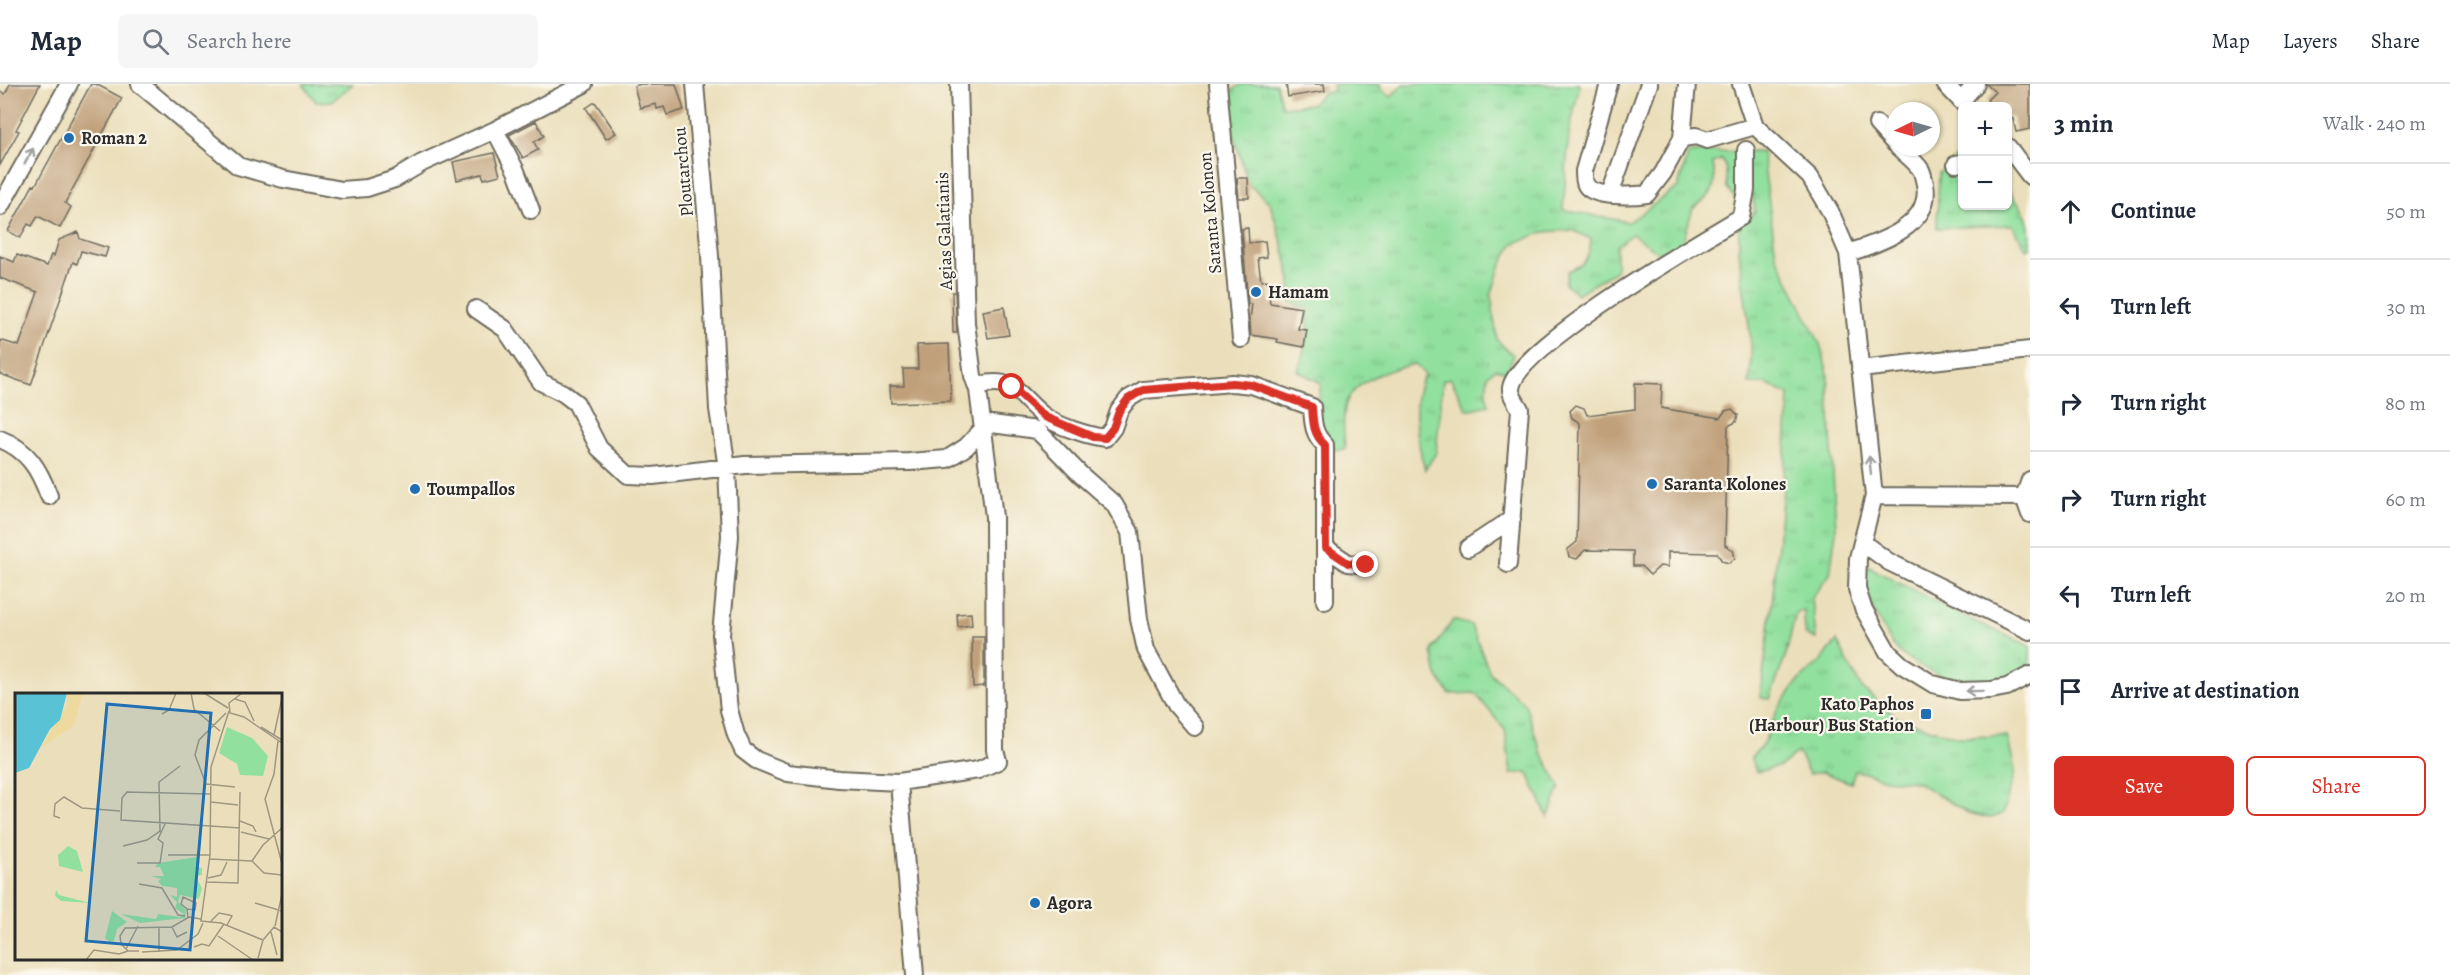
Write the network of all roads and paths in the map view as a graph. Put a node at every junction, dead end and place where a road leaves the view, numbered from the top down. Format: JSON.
{"nodes":[{"id":1,"x":69,"y":84,"type":"edge"},
{"id":2,"x":141,"y":84,"type":"edge"},
{"id":3,"x":584,"y":84,"type":"edge"},
{"id":4,"x":695,"y":84,"type":"edge"},
{"id":5,"x":959,"y":84,"type":"edge"},
{"id":6,"x":1218,"y":84,"type":"edge"},
{"id":7,"x":1609,"y":84,"type":"edge"},
{"id":8,"x":1649,"y":84,"type":"edge"},
{"id":9,"x":1687,"y":84,"type":"edge"},
{"id":10,"x":1741,"y":84,"type":"edge"},
{"id":11,"x":1945,"y":84,"type":"edge"},
{"id":12,"x":1976,"y":84,"type":"edge"},
{"id":13,"x":1961,"y":102,"type":"edge"},
{"id":14,"x":1964,"y":102,"type":"edge"},
{"id":15,"x":1876,"y":124,"type":"dead end"},
{"id":16,"x":1755,"y":126,"type":"junction"},
{"id":17,"x":495,"y":130,"type":"junction"},
{"id":18,"x":1886,"y":135,"type":"edge"},
{"id":19,"x":1682,"y":138,"type":"junction"},
{"id":20,"x":1746,"y":150,"type":"dead end"},
{"id":21,"x":2012,"y":153,"type":"edge"},
{"id":22,"x":1906,"y":156,"type":"edge"},
{"id":23,"x":2030,"y":176,"type":"edge"},
{"id":24,"x":1610,"y":194,"type":"junction"},
{"id":25,"x":0,"y":207,"type":"edge"},
{"id":26,"x":531,"y":210,"type":"dead end"},
{"id":27,"x":1848,"y":253,"type":"junction"},
{"id":28,"x":476,"y":309,"type":"dead end"},
{"id":29,"x":1240,"y":339,"type":"dead end"},
{"id":30,"x":2030,"y":350,"type":"edge"},
{"id":31,"x":1860,"y":369,"type":"junction"},
{"id":32,"x":975,"y":383,"type":"junction"},
{"id":33,"x":982,"y":430,"type":"junction"},
{"id":34,"x":0,"y":439,"type":"edge"},
{"id":35,"x":727,"y":468,"type":"junction"},
{"id":36,"x":2030,"y":480,"type":"edge"},
{"id":37,"x":49,"y":496,"type":"dead end"},
{"id":38,"x":1874,"y":496,"type":"junction"},
{"id":39,"x":2024,"y":497,"type":"junction"},
{"id":40,"x":2030,"y":514,"type":"edge"},
{"id":41,"x":1512,"y":519,"type":"junction"},
{"id":42,"x":1863,"y":543,"type":"junction"},
{"id":43,"x":1326,"y":548,"type":"junction"},
{"id":44,"x":1468,"y":548,"type":"dead end"},
{"id":45,"x":1508,"y":564,"type":"dead end"},
{"id":46,"x":1366,"y":565,"type":"dead end"},
{"id":47,"x":1324,"y":601,"type":"dead end"},
{"id":48,"x":2030,"y":631,"type":"edge"},
{"id":49,"x":2030,"y":675,"type":"edge"},
{"id":50,"x":1195,"y":727,"type":"dead end"},
{"id":51,"x":899,"y":782,"type":"junction"},
{"id":52,"x":915,"y":975,"type":"edge"}],
"edges":[{"from":25,"to":1,"type":"street","one_way":true},
{"from":2,"to":17,"type":"street"},
{"from":3,"to":17,"type":"street"},
{"from":4,"to":35,"type":"street","name":"Ploutarchou"},
{"from":5,"to":32,"type":"street","name":"Agias Galatianis"},
{"from":6,"to":29,"type":"street","name":"Saranta Kolonon"},
{"from":7,"to":24,"type":"street"},
{"from":8,"to":24,"type":"street"},
{"from":9,"to":19,"type":"street"},
{"from":10,"to":16,"type":"street"},
{"from":11,"to":13,"type":"street"},
{"from":12,"to":14,"type":"street"},
{"from":15,"to":18,"type":"street"},
{"from":16,"to":19,"type":"street"},
{"from":16,"to":27,"type":"street"},
{"from":17,"to":26,"type":"street"},
{"from":19,"to":24,"type":"street"},
{"from":20,"to":41,"type":"street"},
{"from":21,"to":23,"type":"street"},
{"from":22,"to":27,"type":"street"},
{"from":27,"to":31,"type":"street"},
{"from":28,"to":35,"type":"street"},
{"from":30,"to":31,"type":"street"},
{"from":38,"to":31,"type":"street","one_way":true},
{"from":32,"to":33,"type":"street","name":"Agias Galatianis"},
{"from":32,"to":43,"type":"street"},
{"from":33,"to":35,"type":"street"},
{"from":33,"to":50,"type":"street"},
{"from":33,"to":51,"type":"street","name":"Agias Galatianis"},
{"from":34,"to":37,"type":"street"},
{"from":35,"to":51,"type":"street","name":"Ploutarchou"},
{"from":36,"to":39,"type":"street"},
{"from":38,"to":39,"type":"street"},
{"from":38,"to":42,"type":"street"},
{"from":39,"to":40,"type":"street"},
{"from":41,"to":44,"type":"street"},
{"from":41,"to":45,"type":"street"},
{"from":42,"to":48,"type":"street"},
{"from":49,"to":42,"type":"street","one_way":true},
{"from":43,"to":46,"type":"street"},
{"from":43,"to":47,"type":"street"},
{"from":51,"to":52,"type":"street"}]}
